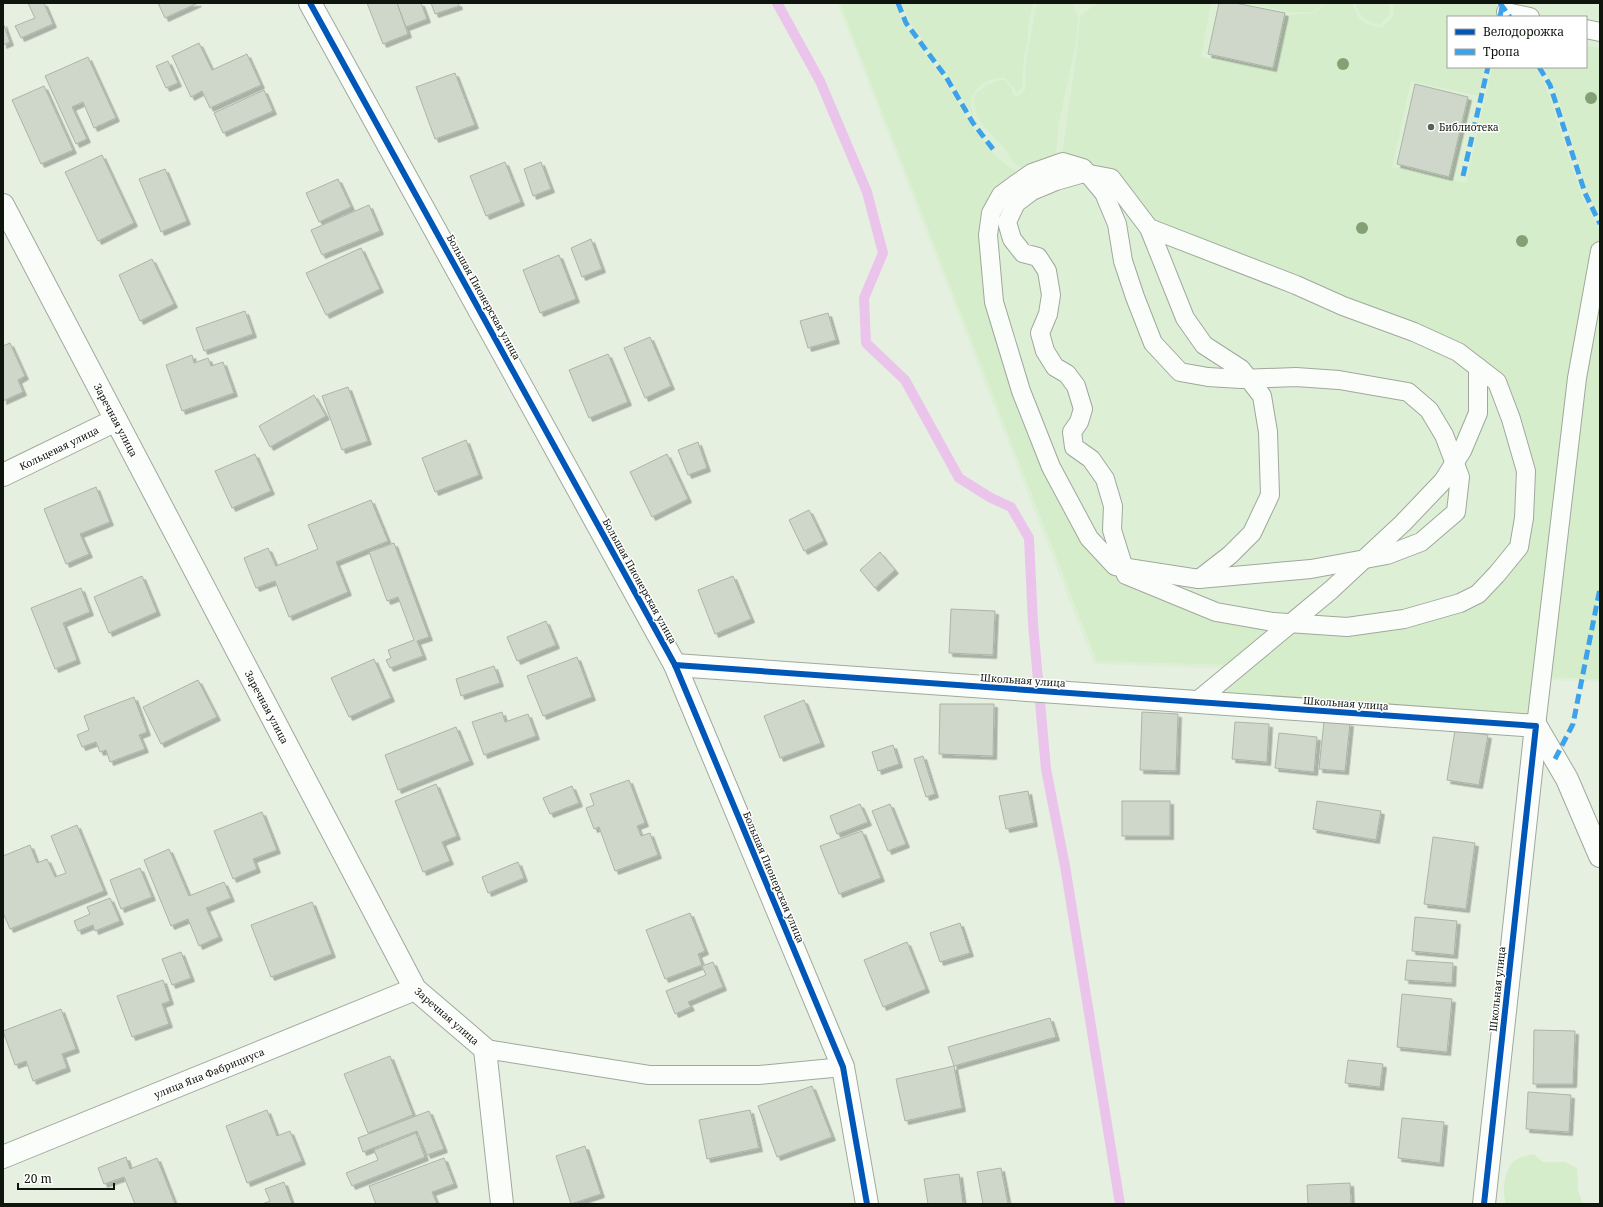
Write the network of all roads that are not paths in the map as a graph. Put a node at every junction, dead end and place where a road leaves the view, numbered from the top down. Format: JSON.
{"nodes":[{"id":1,"x":310,"y":3,"type":"edge"},
{"id":2,"x":1506,"y":12,"type":"dead end"},
{"id":3,"x":1525,"y":16,"type":"edge"},
{"id":4,"x":1587,"y":29,"type":"edge"},
{"id":5,"x":1600,"y":32,"type":"edge"},
{"id":6,"x":1088,"y":174,"type":"junction"},
{"id":7,"x":3,"y":206,"type":"edge"},
{"id":8,"x":1149,"y":228,"type":"junction"},
{"id":9,"x":1600,"y":251,"type":"edge"},
{"id":10,"x":1478,"y":367,"type":"junction"},
{"id":11,"x":1248,"y":379,"type":"junction"},
{"id":12,"x":116,"y":420,"type":"junction"},
{"id":13,"x":1454,"y":463,"type":"junction"},
{"id":14,"x":3,"y":475,"type":"edge"},
{"id":15,"x":1364,"y":560,"type":"junction"},
{"id":16,"x":1124,"y":567,"type":"junction"},
{"id":17,"x":1200,"y":579,"type":"junction"},
{"id":18,"x":1291,"y":624,"type":"junction"},
{"id":19,"x":675,"y":665,"type":"junction"},
{"id":20,"x":1196,"y":702,"type":"junction"},
{"id":21,"x":1536,"y":726,"type":"junction"},
{"id":22,"x":1600,"y":856,"type":"edge"},
{"id":23,"x":415,"y":989,"type":"junction"},
{"id":24,"x":485,"y":1049,"type":"junction"},
{"id":25,"x":843,"y":1067,"type":"junction"},
{"id":26,"x":3,"y":1157,"type":"edge"},
{"id":27,"x":502,"y":1204,"type":"edge"},
{"id":28,"x":867,"y":1204,"type":"edge"},
{"id":29,"x":1484,"y":1204,"type":"edge"}],
"edges":[{"from":1,"to":19,"type":"street","name":"Большая Пионерская улица"},
{"from":2,"to":3,"type":"lane"},
{"from":4,"to":5,"type":"lane"},
{"from":6,"to":8,"type":"lane"},
{"from":6,"to":11,"type":"lane"},
{"from":6,"to":16,"type":"lane"},
{"from":6,"to":16,"type":"lane"},
{"from":7,"to":12,"type":"street","name":"Заречная улица"},
{"from":8,"to":10,"type":"lane"},
{"from":8,"to":11,"type":"lane"},
{"from":9,"to":21,"type":"lane"},
{"from":10,"to":13,"type":"lane"},
{"from":10,"to":18,"type":"lane"},
{"from":11,"to":13,"type":"lane"},
{"from":11,"to":17,"type":"lane"},
{"from":12,"to":14,"type":"street","name":"Кольцевая улица"},
{"from":12,"to":23,"type":"street","name":"Заречная улица"},
{"from":13,"to":15,"type":"lane"},
{"from":13,"to":15,"type":"lane"},
{"from":15,"to":17,"type":"lane"},
{"from":15,"to":18,"type":"lane"},
{"from":16,"to":17,"type":"lane"},
{"from":16,"to":18,"type":"lane"},
{"from":18,"to":20,"type":"lane"},
{"from":19,"to":20,"type":"street","name":"Школьная улица"},
{"from":19,"to":25,"type":"street","name":"Большая Пионерская улица"},
{"from":20,"to":21,"type":"street","name":"Школьная улица"},
{"from":21,"to":22,"type":"street"},
{"from":21,"to":29,"type":"street","name":"Школьная улица"},
{"from":23,"to":24,"type":"street","name":"Заречная улица"},
{"from":23,"to":26,"type":"street","name":"улица Яна Фабрициуса"},
{"from":24,"to":25,"type":"lane"},
{"from":24,"to":27,"type":"street","name":"Заречная улица"},
{"from":25,"to":28,"type":"street","name":"Большая Пионерская улица"}]}
